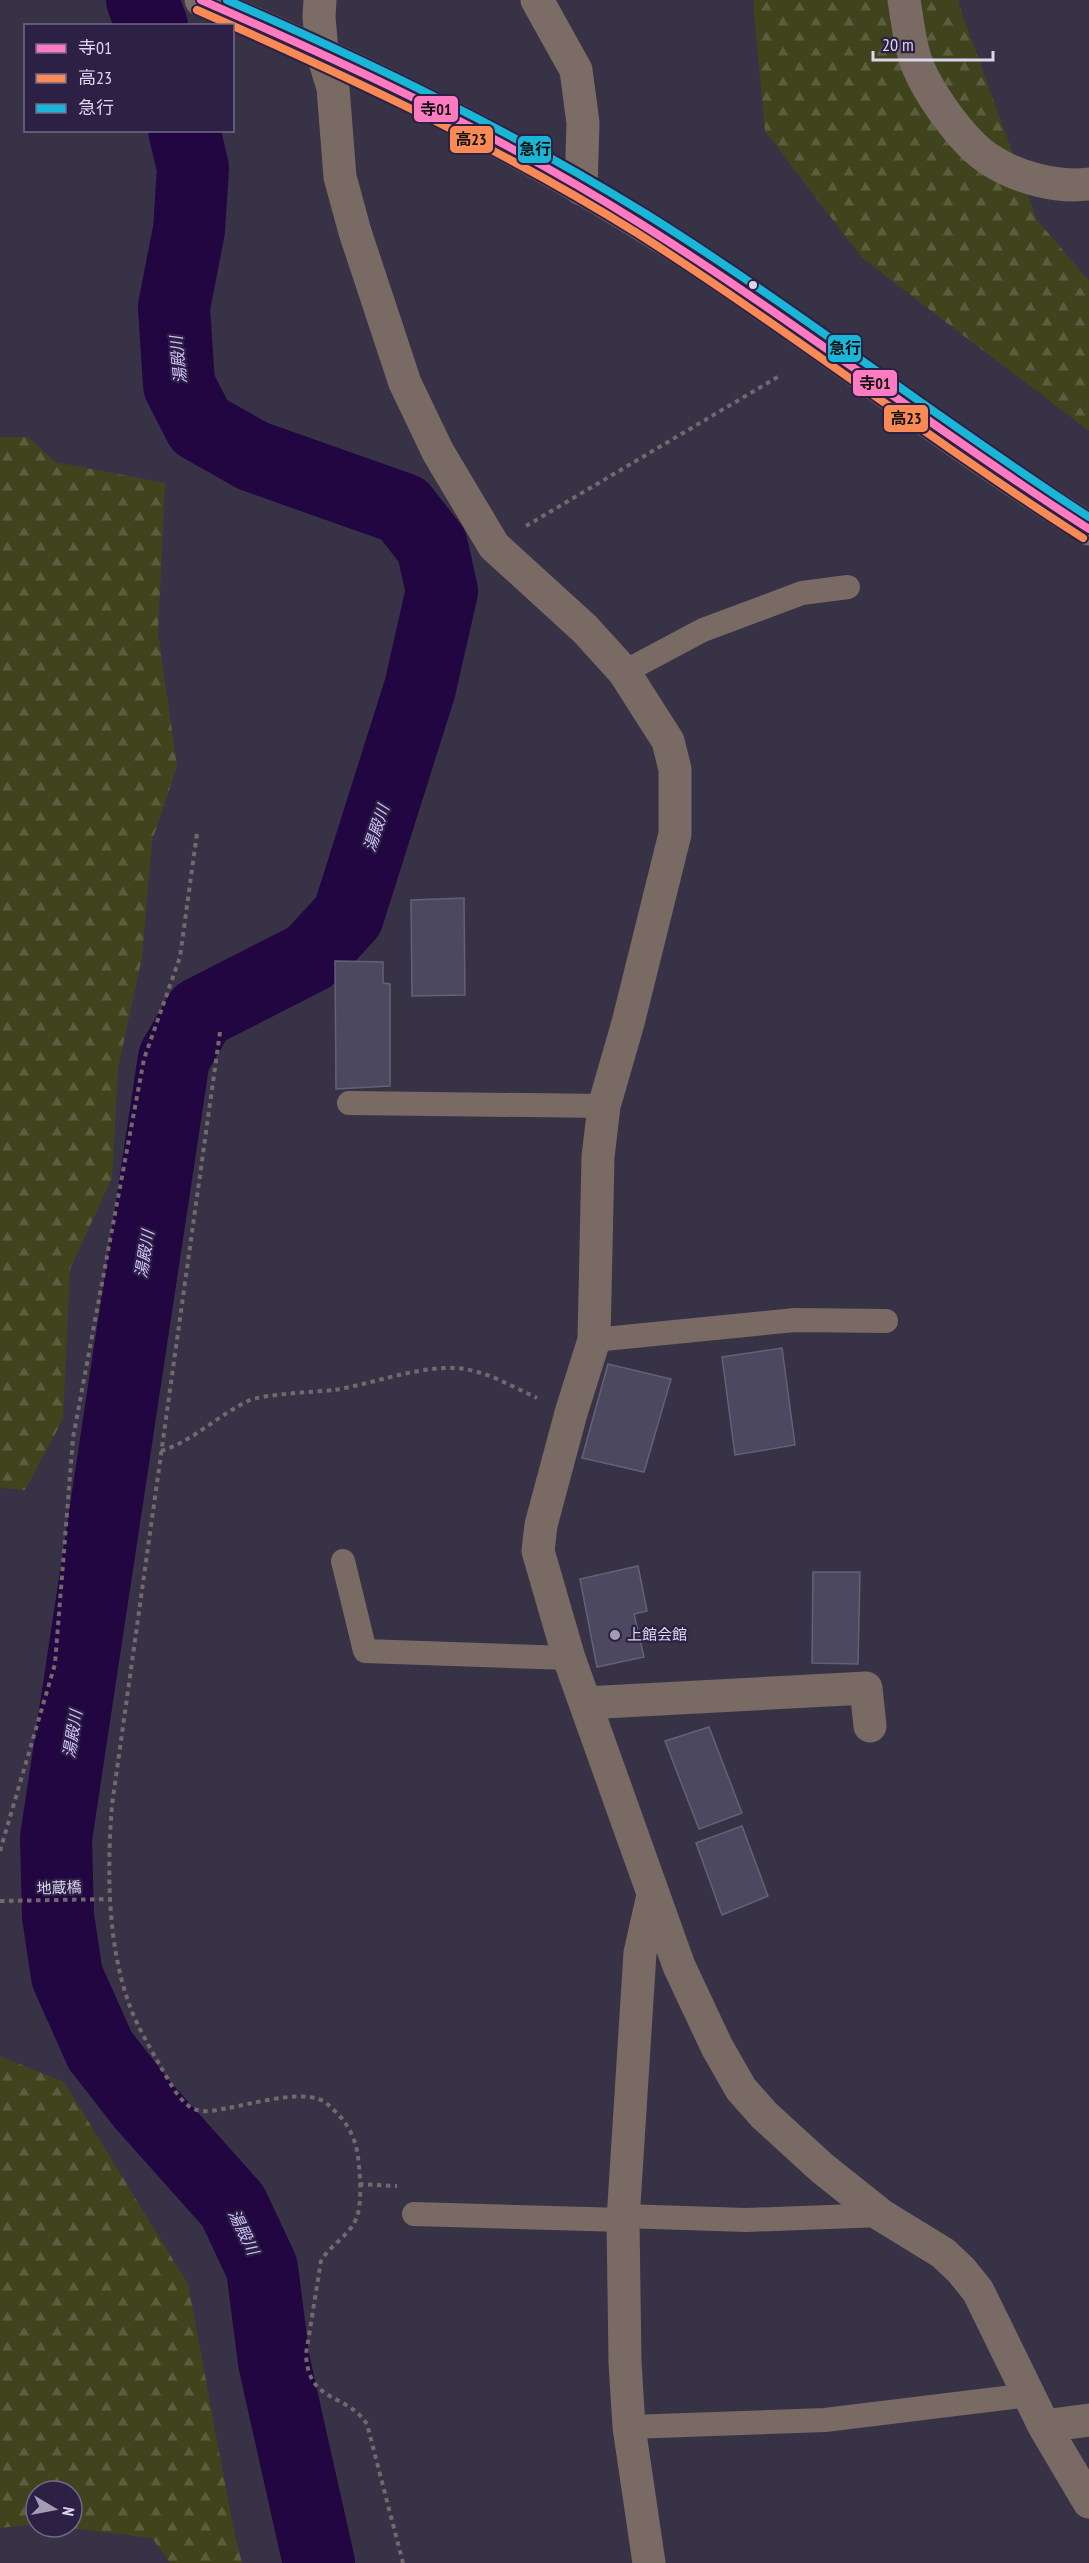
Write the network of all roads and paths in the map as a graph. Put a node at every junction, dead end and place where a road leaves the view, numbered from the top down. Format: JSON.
{"nodes":[{"id":1,"x":201,"y":0,"type":"edge"},
{"id":2,"x":321,"y":0,"type":"edge"},
{"id":3,"x":537,"y":0,"type":"edge"},
{"id":4,"x":904,"y":0,"type":"edge"},
{"id":5,"x":322,"y":52,"type":"junction"},
{"id":6,"x":1089,"y":184,"type":"edge"},
{"id":7,"x":581,"y":189,"type":"junction"},
{"id":8,"x":781,"y":375,"type":"dead end"},
{"id":9,"x":1089,"y":529,"type":"edge"},
{"id":10,"x":494,"y":546,"type":"junction"},
{"id":11,"x":848,"y":587,"type":"dead end"},
{"id":12,"x":624,"y":672,"type":"junction"},
{"id":13,"x":197,"y":833,"type":"dead end"},
{"id":14,"x":220,"y":1032,"type":"dead end"},
{"id":15,"x":349,"y":1103,"type":"dead end"},
{"id":16,"x":604,"y":1106,"type":"junction"},
{"id":17,"x":886,"y":1320,"type":"dead end"},
{"id":18,"x":594,"y":1340,"type":"junction"},
{"id":19,"x":571,"y":1413,"type":"junction"},
{"id":20,"x":161,"y":1451,"type":"junction"},
{"id":21,"x":344,"y":1561,"type":"dead end"},
{"id":22,"x":569,"y":1658,"type":"junction"},
{"id":23,"x":585,"y":1703,"type":"junction"},
{"id":24,"x":870,"y":1726,"type":"dead end"},
{"id":25,"x":0,"y":1851,"type":"edge"},
{"id":26,"x":653,"y":1895,"type":"junction"},
{"id":27,"x":111,"y":1899,"type":"junction"},
{"id":28,"x":0,"y":1901,"type":"edge"},
{"id":29,"x":414,"y":2214,"type":"dead end"},
{"id":30,"x":881,"y":2215,"type":"junction"},
{"id":31,"x":623,"y":2218,"type":"junction"},
{"id":32,"x":1029,"y":2395,"type":"junction"},
{"id":33,"x":1089,"y":2420,"type":"edge"},
{"id":34,"x":1044,"y":2426,"type":"junction"},
{"id":35,"x":629,"y":2427,"type":"junction"},
{"id":36,"x":1089,"y":2502,"type":"edge"},
{"id":37,"x":403,"y":2563,"type":"edge"},
{"id":38,"x":649,"y":2563,"type":"edge"}],
"edges":[{"from":1,"to":5,"type":"main road"},
{"from":2,"to":5,"type":"street"},
{"from":3,"to":7,"type":"street"},
{"from":4,"to":6,"type":"street"},
{"from":5,"to":7,"type":"main road"},
{"from":5,"to":10,"type":"street"},
{"from":7,"to":9,"type":"main road"},
{"from":8,"to":10,"type":"path"},
{"from":10,"to":12,"type":"street"},
{"from":11,"to":12,"type":"lane"},
{"from":12,"to":16,"type":"street"},
{"from":13,"to":25,"type":"path"},
{"from":14,"to":20,"type":"path"},
{"from":15,"to":16,"type":"lane"},
{"from":16,"to":18,"type":"street"},
{"from":17,"to":18,"type":"lane"},
{"from":18,"to":19,"type":"street"},
{"from":19,"to":20,"type":"path"},
{"from":19,"to":22,"type":"street"},
{"from":20,"to":27,"type":"path"},
{"from":21,"to":22,"type":"lane"},
{"from":22,"to":23,"type":"street"},
{"from":23,"to":24,"type":"street"},
{"from":23,"to":26,"type":"street"},
{"from":26,"to":30,"type":"street"},
{"from":26,"to":31,"type":"street"},
{"from":27,"to":28,"type":"path","name":"地蔵橋"},
{"from":27,"to":37,"type":"path"},
{"from":29,"to":31,"type":"lane"},
{"from":30,"to":31,"type":"lane"},
{"from":30,"to":32,"type":"street"},
{"from":31,"to":35,"type":"street"},
{"from":32,"to":34,"type":"street"},
{"from":32,"to":35,"type":"lane"},
{"from":33,"to":34,"type":"street"},
{"from":34,"to":36,"type":"street"},
{"from":35,"to":38,"type":"street"}]}
